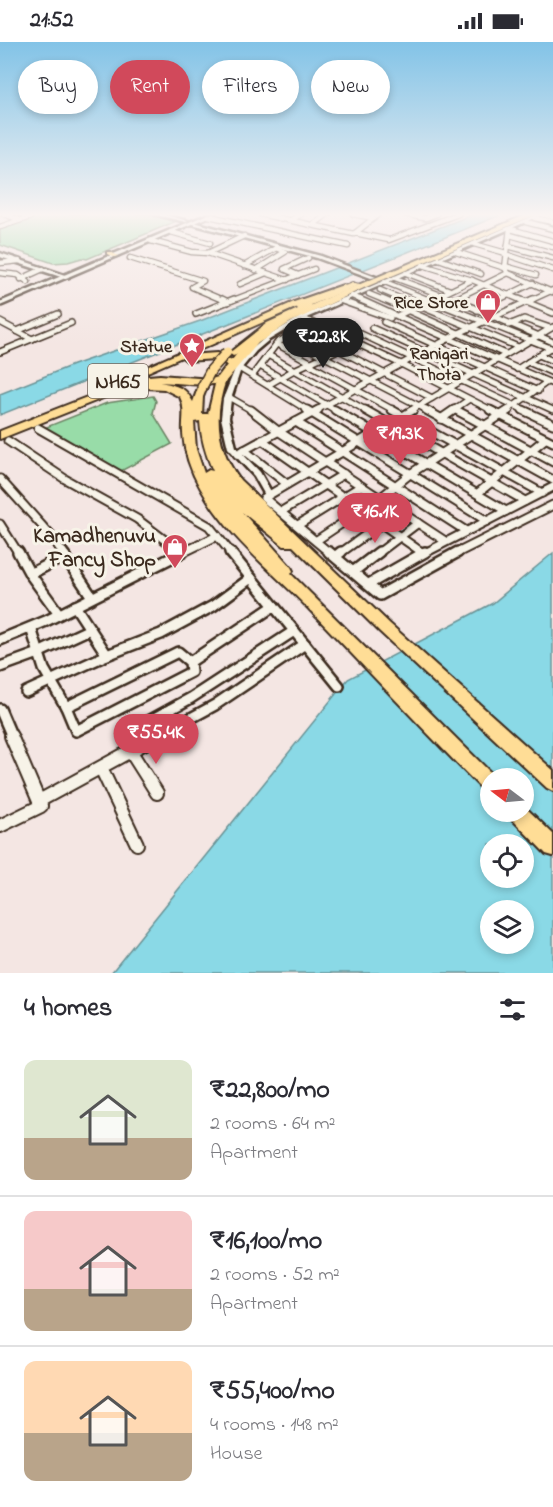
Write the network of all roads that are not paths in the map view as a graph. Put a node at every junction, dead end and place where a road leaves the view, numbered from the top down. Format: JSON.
{"nodes":[{"id":1,"x":8,"y":257,"type":"edge"},
{"id":2,"x":106,"y":257,"type":"edge"},
{"id":3,"x":218,"y":257,"type":"edge"},
{"id":4,"x":259,"y":257,"type":"edge"},
{"id":5,"x":276,"y":257,"type":"edge"},
{"id":6,"x":319,"y":257,"type":"edge"},
{"id":7,"x":436,"y":257,"type":"edge"},
{"id":8,"x":437,"y":257,"type":"edge"},
{"id":9,"x":443,"y":257,"type":"edge"},
{"id":10,"x":474,"y":257,"type":"edge"},
{"id":11,"x":505,"y":257,"type":"edge"},
{"id":12,"x":516,"y":257,"type":"edge"},
{"id":13,"x":130,"y":258,"type":"dead end"},
{"id":14,"x":308,"y":258,"type":"dead end"},
{"id":15,"x":439,"y":259,"type":"junction"},
{"id":16,"x":19,"y":261,"type":"junction"},
{"id":17,"x":0,"y":263,"type":"edge"},
{"id":18,"x":423,"y":265,"type":"junction"},
{"id":19,"x":244,"y":266,"type":"junction"},
{"id":20,"x":505,"y":267,"type":"junction"},
{"id":21,"x":551,"y":268,"type":"edge"},
{"id":22,"x":43,"y":269,"type":"junction"},
{"id":23,"x":314,"y":269,"type":"dead end"},
{"id":24,"x":256,"y":270,"type":"junction"},
{"id":25,"x":0,"y":273,"type":"edge"},
{"id":26,"x":266,"y":273,"type":"junction"},
{"id":27,"x":406,"y":273,"type":"junction"},
{"id":28,"x":508,"y":273,"type":"junction"},
{"id":29,"x":481,"y":274,"type":"dead end"},
{"id":30,"x":536,"y":274,"type":"junction"},
{"id":31,"x":63,"y":275,"type":"junction"},
{"id":32,"x":298,"y":275,"type":"junction"},
{"id":33,"x":395,"y":278,"type":"junction"},
{"id":34,"x":21,"y":279,"type":"junction"},
{"id":35,"x":524,"y":279,"type":"junction"},
{"id":36,"x":287,"y":280,"type":"junction"},
{"id":37,"x":472,"y":280,"type":"junction"},
{"id":38,"x":382,"y":281,"type":"junction"},
{"id":39,"x":28,"y":282,"type":"dead end"},
{"id":40,"x":533,"y":283,"type":"junction"},
{"id":41,"x":240,"y":284,"type":"dead end"},
{"id":42,"x":483,"y":284,"type":"junction"},
{"id":43,"x":359,"y":285,"type":"junction"},
{"id":44,"x":380,"y":290,"type":"junction"},
{"id":45,"x":450,"y":290,"type":"junction"},
{"id":46,"x":552,"y":291,"type":"edge"},
{"id":47,"x":369,"y":294,"type":"junction"},
{"id":48,"x":439,"y":295,"type":"junction"},
{"id":49,"x":510,"y":295,"type":"junction"},
{"id":50,"x":355,"y":298,"type":"junction"},
{"id":51,"x":0,"y":299,"type":"edge"},
{"id":52,"x":430,"y":300,"type":"junction"},
{"id":53,"x":452,"y":300,"type":"junction"},
{"id":54,"x":342,"y":301,"type":"junction"},
{"id":55,"x":228,"y":302,"type":"junction"},
{"id":56,"x":528,"y":302,"type":"junction"},
{"id":57,"x":0,"y":304,"type":"edge"},
{"id":58,"x":418,"y":305,"type":"junction"},
{"id":59,"x":442,"y":305,"type":"junction"},
{"id":60,"x":479,"y":309,"type":"junction"},
{"id":61,"x":408,"y":310,"type":"junction"},
{"id":62,"x":553,"y":313,"type":"edge"},
{"id":63,"x":58,"y":314,"type":"dead end"},
{"id":64,"x":196,"y":314,"type":"dead end"},
{"id":65,"x":468,"y":315,"type":"junction"},
{"id":66,"x":496,"y":317,"type":"junction"},
{"id":67,"x":302,"y":318,"type":"junction"},
{"id":68,"x":391,"y":318,"type":"junction"},
{"id":69,"x":483,"y":321,"type":"junction"},
{"id":70,"x":0,"y":322,"type":"edge"},
{"id":71,"x":71,"y":323,"type":"dead end"},
{"id":72,"x":315,"y":324,"type":"junction"},
{"id":73,"x":511,"y":324,"type":"junction"},
{"id":74,"x":8,"y":326,"type":"junction"},
{"id":75,"x":471,"y":327,"type":"junction"},
{"id":76,"x":372,"y":328,"type":"junction"},
{"id":77,"x":502,"y":329,"type":"junction"},
{"id":78,"x":551,"y":329,"type":"edge"},
{"id":79,"x":0,"y":330,"type":"edge"},
{"id":80,"x":17,"y":331,"type":"junction"},
{"id":81,"x":302,"y":331,"type":"junction"},
{"id":82,"x":359,"y":333,"type":"junction"},
{"id":83,"x":459,"y":333,"type":"junction"},
{"id":84,"x":537,"y":336,"type":"junction"},
{"id":85,"x":286,"y":337,"type":"junction"},
{"id":86,"x":223,"y":338,"type":"junction"},
{"id":87,"x":348,"y":338,"type":"junction"},
{"id":88,"x":449,"y":338,"type":"junction"},
{"id":89,"x":32,"y":339,"type":"junction"},
{"id":90,"x":528,"y":339,"type":"junction"},
{"id":91,"x":355,"y":342,"type":"junction"},
{"id":92,"x":553,"y":342,"type":"edge"},
{"id":93,"x":277,"y":344,"type":"junction"},
{"id":94,"x":436,"y":346,"type":"junction"},
{"id":95,"x":519,"y":347,"type":"junction"},
{"id":96,"x":551,"y":349,"type":"edge"},
{"id":97,"x":339,"y":351,"type":"junction"},
{"id":98,"x":424,"y":351,"type":"junction"},
{"id":99,"x":0,"y":352,"type":"edge"},
{"id":100,"x":233,"y":354,"type":"junction"},
{"id":101,"x":505,"y":354,"type":"junction"},
{"id":102,"x":268,"y":355,"type":"junction"},
{"id":103,"x":539,"y":355,"type":"junction"},
{"id":104,"x":325,"y":357,"type":"junction"},
{"id":105,"x":414,"y":357,"type":"junction"},
{"id":106,"x":497,"y":359,"type":"junction"},
{"id":107,"x":170,"y":360,"type":"junction"},
{"id":108,"x":553,"y":361,"type":"edge"},
{"id":109,"x":528,"y":362,"type":"junction"},
{"id":110,"x":311,"y":363,"type":"junction"},
{"id":111,"x":401,"y":364,"type":"junction"},
{"id":112,"x":260,"y":366,"type":"junction"},
{"id":113,"x":236,"y":367,"type":"junction"},
{"id":114,"x":483,"y":367,"type":"junction"},
{"id":115,"x":518,"y":369,"type":"junction"},
{"id":116,"x":294,"y":370,"type":"junction"},
{"id":117,"x":553,"y":373,"type":"edge"},
{"id":118,"x":383,"y":374,"type":"junction"},
{"id":119,"x":471,"y":374,"type":"junction"},
{"id":120,"x":252,"y":376,"type":"junction"},
{"id":121,"x":281,"y":378,"type":"junction"},
{"id":122,"x":134,"y":380,"type":"junction"},
{"id":123,"x":221,"y":380,"type":"junction"},
{"id":124,"x":370,"y":381,"type":"junction"},
{"id":125,"x":460,"y":382,"type":"junction"},
{"id":126,"x":550,"y":383,"type":"edge"},
{"id":127,"x":268,"y":385,"type":"junction"},
{"id":128,"x":448,"y":387,"type":"junction"},
{"id":129,"x":206,"y":388,"type":"junction"},
{"id":130,"x":356,"y":389,"type":"junction"},
{"id":131,"x":538,"y":391,"type":"junction"},
{"id":132,"x":227,"y":396,"type":"junction"},
{"id":133,"x":342,"y":396,"type":"junction"},
{"id":134,"x":432,"y":398,"type":"junction"},
{"id":135,"x":528,"y":398,"type":"junction"},
{"id":136,"x":468,"y":400,"type":"junction"},
{"id":137,"x":328,"y":404,"type":"junction"},
{"id":138,"x":419,"y":406,"type":"junction"},
{"id":139,"x":514,"y":407,"type":"junction"},
{"id":140,"x":454,"y":410,"type":"junction"},
{"id":141,"x":553,"y":410,"type":"edge"},
{"id":142,"x":312,"y":414,"type":"junction"},
{"id":143,"x":403,"y":416,"type":"junction"},
{"id":144,"x":499,"y":416,"type":"junction"},
{"id":145,"x":441,"y":419,"type":"junction"},
{"id":146,"x":297,"y":422,"type":"junction"},
{"id":147,"x":390,"y":422,"type":"junction"},
{"id":148,"x":553,"y":424,"type":"edge"},
{"id":149,"x":485,"y":426,"type":"junction"},
{"id":150,"x":38,"y":428,"type":"dead end"},
{"id":151,"x":0,"y":429,"type":"edge"},
{"id":152,"x":278,"y":431,"type":"junction"},
{"id":153,"x":374,"y":433,"type":"junction"},
{"id":154,"x":471,"y":436,"type":"junction"},
{"id":155,"x":4,"y":438,"type":"edge"},
{"id":156,"x":545,"y":439,"type":"junction"},
{"id":157,"x":262,"y":440,"type":"junction"},
{"id":158,"x":553,"y":442,"type":"edge"},
{"id":159,"x":357,"y":443,"type":"junction"},
{"id":160,"x":457,"y":445,"type":"junction"},
{"id":161,"x":343,"y":451,"type":"junction"},
{"id":162,"x":532,"y":451,"type":"junction"},
{"id":163,"x":241,"y":452,"type":"junction"},
{"id":164,"x":445,"y":454,"type":"junction"},
{"id":165,"x":324,"y":461,"type":"junction"},
{"id":166,"x":519,"y":461,"type":"junction"},
{"id":167,"x":553,"y":462,"type":"edge"},
{"id":168,"x":427,"y":464,"type":"junction"},
{"id":169,"x":503,"y":471,"type":"junction"},
{"id":170,"x":306,"y":472,"type":"junction"},
{"id":171,"x":344,"y":474,"type":"junction"},
{"id":172,"x":410,"y":474,"type":"junction"},
{"id":173,"x":0,"y":479,"type":"edge"},
{"id":174,"x":490,"y":480,"type":"junction"},
{"id":175,"x":553,"y":480,"type":"edge"},
{"id":176,"x":287,"y":484,"type":"junction"},
{"id":177,"x":327,"y":485,"type":"junction"},
{"id":178,"x":361,"y":486,"type":"junction"},
{"id":179,"x":395,"y":486,"type":"junction"},
{"id":180,"x":553,"y":487,"type":"edge"},
{"id":181,"x":478,"y":493,"type":"junction"},
{"id":182,"x":542,"y":493,"type":"junction"},
{"id":183,"x":269,"y":495,"type":"junction"},
{"id":184,"x":344,"y":497,"type":"junction"},
{"id":185,"x":380,"y":498,"type":"junction"},
{"id":186,"x":525,"y":501,"type":"junction"},
{"id":187,"x":553,"y":505,"type":"edge"},
{"id":188,"x":363,"y":509,"type":"junction"},
{"id":189,"x":282,"y":511,"type":"junction"},
{"id":190,"x":399,"y":511,"type":"junction"},
{"id":191,"x":506,"y":511,"type":"junction"},
{"id":192,"x":486,"y":521,"type":"junction"},
{"id":193,"x":382,"y":523,"type":"junction"},
{"id":194,"x":418,"y":523,"type":"junction"},
{"id":195,"x":0,"y":524,"type":"edge"},
{"id":196,"x":298,"y":525,"type":"junction"},
{"id":197,"x":466,"y":531,"type":"junction"},
{"id":198,"x":217,"y":536,"type":"junction"},
{"id":199,"x":401,"y":537,"type":"junction"},
{"id":200,"x":317,"y":540,"type":"junction"},
{"id":201,"x":445,"y":541,"type":"junction"},
{"id":202,"x":182,"y":553,"type":"junction"},
{"id":203,"x":423,"y":554,"type":"junction"},
{"id":204,"x":65,"y":556,"type":"junction"},
{"id":205,"x":336,"y":556,"type":"junction"},
{"id":206,"x":316,"y":563,"type":"junction"},
{"id":207,"x":354,"y":571,"type":"junction"},
{"id":208,"x":30,"y":574,"type":"junction"},
{"id":209,"x":251,"y":578,"type":"junction"},
{"id":210,"x":369,"y":584,"type":"junction"},
{"id":211,"x":304,"y":596,"type":"junction"},
{"id":212,"x":92,"y":597,"type":"junction"},
{"id":213,"x":75,"y":606,"type":"junction"},
{"id":214,"x":274,"y":606,"type":"junction"},
{"id":215,"x":59,"y":614,"type":"junction"},
{"id":216,"x":32,"y":628,"type":"junction"},
{"id":217,"x":90,"y":629,"type":"junction"},
{"id":218,"x":294,"y":630,"type":"junction"},
{"id":219,"x":1,"y":638,"type":"edge"},
{"id":220,"x":305,"y":644,"type":"junction"},
{"id":221,"x":36,"y":654,"type":"junction"},
{"id":222,"x":107,"y":655,"type":"junction"},
{"id":223,"x":190,"y":662,"type":"junction"},
{"id":224,"x":0,"y":667,"type":"edge"},
{"id":225,"x":48,"y":681,"type":"junction"},
{"id":226,"x":339,"y":686,"type":"dead end"},
{"id":227,"x":26,"y":692,"type":"dead end"},
{"id":228,"x":66,"y":707,"type":"junction"},
{"id":229,"x":0,"y":709,"type":"edge"},
{"id":230,"x":127,"y":733,"type":"dead end"},
{"id":231,"x":131,"y":752,"type":"junction"},
{"id":232,"x":101,"y":768,"type":"junction"},
{"id":233,"x":480,"y":775,"type":"edge"},
{"id":234,"x":553,"y":782,"type":"edge"},
{"id":235,"x":157,"y":793,"type":"dead end"},
{"id":236,"x":39,"y":801,"type":"junction"},
{"id":237,"x":527,"y":822,"type":"edge"},
{"id":238,"x":0,"y":826,"type":"edge"},
{"id":239,"x":137,"y":844,"type":"dead end"},
{"id":240,"x":553,"y":847,"type":"edge"}],
"edges":[{"from":1,"to":16,"type":"street"},
{"from":2,"to":31,"type":"main road"},
{"from":3,"to":19,"type":"street"},
{"from":4,"to":19,"type":"street"},
{"from":5,"to":24,"type":"street"},
{"from":6,"to":38,"type":"street"},
{"from":7,"to":38,"type":"highway","number":"NH65"},
{"from":8,"to":38,"type":"highway","number":"NH65"},
{"from":9,"to":15,"type":"street"},
{"from":10,"to":20,"type":"street"},
{"from":11,"to":20,"type":"street"},
{"from":12,"to":21,"type":"street"},
{"from":13,"to":55,"type":"street"},
{"from":14,"to":32,"type":"street"},
{"from":15,"to":18,"type":"street"},
{"from":15,"to":29,"type":"street"},
{"from":16,"to":17,"type":"street"},
{"from":16,"to":22,"type":"street"},
{"from":18,"to":27,"type":"street"},
{"from":18,"to":37,"type":"street"},
{"from":19,"to":24,"type":"street"},
{"from":20,"to":28,"type":"street"},
{"from":20,"to":30,"type":"street"},
{"from":21,"to":30,"type":"street"},
{"from":22,"to":31,"type":"street"},
{"from":22,"to":34,"type":"street"},
{"from":23,"to":32,"type":"street"},
{"from":24,"to":26,"type":"street"},
{"from":25,"to":34,"type":"street"},
{"from":26,"to":36,"type":"street"},
{"from":26,"to":41,"type":"street"},
{"from":27,"to":33,"type":"street"},
{"from":27,"to":45,"type":"street"},
{"from":28,"to":35,"type":"street"},
{"from":28,"to":42,"type":"street"},
{"from":30,"to":35,"type":"street"},
{"from":31,"to":51,"type":"main road"},
{"from":31,"to":57,"type":"main road"},
{"from":32,"to":36,"type":"street"},
{"from":33,"to":38,"type":"street"},
{"from":33,"to":48,"type":"street"},
{"from":34,"to":39,"type":"street"},
{"from":35,"to":40,"type":"street"},
{"from":36,"to":55,"type":"street"},
{"from":37,"to":42,"type":"street"},
{"from":37,"to":45,"type":"street"},
{"from":38,"to":43,"type":"highway","number":"NH65"},
{"from":38,"to":44,"type":"street"},
{"from":38,"to":50,"type":"street"},
{"from":38,"to":52,"type":"street"},
{"from":40,"to":46,"type":"street"},
{"from":40,"to":49,"type":"street"},
{"from":42,"to":49,"type":"street"},
{"from":42,"to":53,"type":"street"},
{"from":43,"to":86,"type":"highway","number":"NH65"},
{"from":43,"to":100,"type":"highway","number":"NH65"},
{"from":44,"to":47,"type":"street"},
{"from":44,"to":58,"type":"street"},
{"from":45,"to":48,"type":"street"},
{"from":46,"to":56,"type":"street"},
{"from":47,"to":50,"type":"street"},
{"from":47,"to":61,"type":"street"},
{"from":48,"to":52,"type":"street"},
{"from":48,"to":53,"type":"street"},
{"from":49,"to":56,"type":"street"},
{"from":49,"to":60,"type":"street"},
{"from":50,"to":54,"type":"street"},
{"from":50,"to":68,"type":"street"},
{"from":52,"to":58,"type":"street"},
{"from":52,"to":59,"type":"street"},
{"from":53,"to":59,"type":"street"},
{"from":53,"to":60,"type":"street"},
{"from":54,"to":67,"type":"street"},
{"from":54,"to":68,"type":"street"},
{"from":55,"to":64,"type":"street"},
{"from":56,"to":62,"type":"street"},
{"from":56,"to":66,"type":"street"},
{"from":58,"to":61,"type":"street"},
{"from":58,"to":75,"type":"street"},
{"from":59,"to":65,"type":"street"},
{"from":60,"to":65,"type":"street"},
{"from":60,"to":66,"type":"street"},
{"from":61,"to":68,"type":"street"},
{"from":61,"to":83,"type":"street"},
{"from":63,"to":80,"type":"street"},
{"from":65,"to":69,"type":"street"},
{"from":66,"to":69,"type":"street"},
{"from":66,"to":73,"type":"street"},
{"from":67,"to":72,"type":"street"},
{"from":67,"to":113,"type":"street"},
{"from":68,"to":76,"type":"street"},
{"from":68,"to":88,"type":"street"},
{"from":68,"to":94,"type":"street"},
{"from":69,"to":75,"type":"street"},
{"from":69,"to":77,"type":"street"},
{"from":70,"to":74,"type":"street"},
{"from":71,"to":89,"type":"street"},
{"from":72,"to":81,"type":"street"},
{"from":72,"to":87,"type":"street"},
{"from":73,"to":77,"type":"street"},
{"from":73,"to":78,"type":"street"},
{"from":73,"to":84,"type":"street"},
{"from":74,"to":79,"type":"street"},
{"from":74,"to":80,"type":"street"},
{"from":75,"to":83,"type":"street"},
{"from":75,"to":95,"type":"street"},
{"from":76,"to":82,"type":"street"},
{"from":76,"to":98,"type":"street"},
{"from":77,"to":90,"type":"street"},
{"from":78,"to":84,"type":"street"},
{"from":80,"to":89,"type":"street"},
{"from":81,"to":85,"type":"street"},
{"from":81,"to":97,"type":"street"},
{"from":82,"to":87,"type":"street"},
{"from":82,"to":105,"type":"street"},
{"from":83,"to":88,"type":"street"},
{"from":83,"to":101,"type":"street"},
{"from":84,"to":90,"type":"street"},
{"from":84,"to":92,"type":"street"},
{"from":85,"to":93,"type":"street"},
{"from":85,"to":104,"type":"street"},
{"from":86,"to":100,"type":"highway"},
{"from":86,"to":107,"type":"highway","number":"NH65"},
{"from":87,"to":91,"type":"street"},
{"from":88,"to":94,"type":"street"},
{"from":88,"to":106,"type":"street"},
{"from":89,"to":99,"type":"street"},
{"from":90,"to":95,"type":"street"},
{"from":90,"to":96,"type":"street"},
{"from":91,"to":97,"type":"street"},
{"from":91,"to":111,"type":"street"},
{"from":93,"to":102,"type":"street"},
{"from":93,"to":110,"type":"street"},
{"from":94,"to":98,"type":"street"},
{"from":94,"to":114,"type":"street"},
{"from":95,"to":101,"type":"street"},
{"from":96,"to":103,"type":"street"},
{"from":97,"to":104,"type":"street"},
{"from":97,"to":118,"type":"street"},
{"from":98,"to":105,"type":"street"},
{"from":98,"to":119,"type":"street"},
{"from":100,"to":113,"type":"highway","number":"NH65"},
{"from":100,"to":129,"type":"main road"},
{"from":101,"to":106,"type":"street"},
{"from":102,"to":112,"type":"street"},
{"from":102,"to":116,"type":"street"},
{"from":103,"to":108,"type":"street"},
{"from":103,"to":109,"type":"street"},
{"from":104,"to":110,"type":"street"},
{"from":104,"to":124,"type":"street"},
{"from":105,"to":111,"type":"street"},
{"from":105,"to":125,"type":"street"},
{"from":106,"to":114,"type":"street"},
{"from":106,"to":115,"type":"street"},
{"from":107,"to":113,"type":"highway"},
{"from":107,"to":122,"type":"highway","number":"NH65"},
{"from":109,"to":115,"type":"street"},
{"from":109,"to":117,"type":"street"},
{"from":110,"to":116,"type":"street"},
{"from":110,"to":130,"type":"street"},
{"from":111,"to":118,"type":"street"},
{"from":111,"to":128,"type":"street"},
{"from":112,"to":120,"type":"street"},
{"from":112,"to":121,"type":"street"},
{"from":113,"to":120,"type":"street"},
{"from":113,"to":123,"type":"highway","number":"NH65"},
{"from":113,"to":132,"type":"street"},
{"from":114,"to":119,"type":"street"},
{"from":114,"to":131,"type":"street"},
{"from":115,"to":126,"type":"street"},
{"from":116,"to":121,"type":"street"},
{"from":116,"to":133,"type":"street"},
{"from":118,"to":124,"type":"street"},
{"from":118,"to":134,"type":"street"},
{"from":119,"to":125,"type":"street"},
{"from":119,"to":135,"type":"street"},
{"from":120,"to":127,"type":"street"},
{"from":121,"to":127,"type":"street"},
{"from":121,"to":137,"type":"street"},
{"from":122,"to":123,"type":"highway","number":"NH65"},
{"from":122,"to":151,"type":"highway","number":"NH65"},
{"from":122,"to":155,"type":"highway","number":"NH65"},
{"from":122,"to":211,"type":"main road"},
{"from":123,"to":206,"type":"main road"},
{"from":124,"to":130,"type":"street"},
{"from":124,"to":138,"type":"street"},
{"from":125,"to":128,"type":"street"},
{"from":125,"to":139,"type":"street"},
{"from":126,"to":131,"type":"street"},
{"from":127,"to":142,"type":"street"},
{"from":128,"to":134,"type":"street"},
{"from":128,"to":136,"type":"street"},
{"from":129,"to":206,"type":"main road"},
{"from":129,"to":211,"type":"main road"},
{"from":130,"to":133,"type":"street"},
{"from":130,"to":143,"type":"street"},
{"from":131,"to":135,"type":"street"},
{"from":132,"to":152,"type":"street"},
{"from":132,"to":163,"type":"street"},
{"from":133,"to":137,"type":"street"},
{"from":133,"to":147,"type":"street"},
{"from":134,"to":138,"type":"street"},
{"from":135,"to":139,"type":"street"},
{"from":135,"to":141,"type":"street"},
{"from":136,"to":140,"type":"street"},
{"from":136,"to":144,"type":"street"},
{"from":137,"to":142,"type":"street"},
{"from":137,"to":153,"type":"street"},
{"from":138,"to":143,"type":"street"},
{"from":138,"to":145,"type":"street"},
{"from":139,"to":144,"type":"street"},
{"from":139,"to":148,"type":"street"},
{"from":140,"to":145,"type":"street"},
{"from":140,"to":149,"type":"street"},
{"from":142,"to":146,"type":"street"},
{"from":142,"to":159,"type":"street"},
{"from":143,"to":147,"type":"street"},
{"from":143,"to":160,"type":"street"},
{"from":144,"to":149,"type":"street"},
{"from":144,"to":156,"type":"street"},
{"from":145,"to":154,"type":"street"},
{"from":146,"to":152,"type":"street"},
{"from":146,"to":161,"type":"street"},
{"from":147,"to":153,"type":"street"},
{"from":147,"to":164,"type":"street"},
{"from":149,"to":154,"type":"street"},
{"from":149,"to":162,"type":"street"},
{"from":150,"to":198,"type":"street"},
{"from":152,"to":157,"type":"street"},
{"from":152,"to":165,"type":"street"},
{"from":153,"to":159,"type":"street"},
{"from":153,"to":168,"type":"street"},
{"from":154,"to":160,"type":"street"},
{"from":154,"to":166,"type":"street"},
{"from":155,"to":202,"type":"street"},
{"from":156,"to":158,"type":"street"},
{"from":156,"to":162,"type":"street"},
{"from":157,"to":163,"type":"street"},
{"from":157,"to":170,"type":"street"},
{"from":159,"to":161,"type":"street"},
{"from":159,"to":172,"type":"street"},
{"from":160,"to":164,"type":"street"},
{"from":160,"to":169,"type":"street"},
{"from":161,"to":165,"type":"street"},
{"from":161,"to":179,"type":"street"},
{"from":162,"to":166,"type":"street"},
{"from":162,"to":167,"type":"street"},
{"from":163,"to":176,"type":"street"},
{"from":163,"to":183,"type":"street"},
{"from":164,"to":168,"type":"street"},
{"from":164,"to":174,"type":"street"},
{"from":165,"to":170,"type":"street"},
{"from":165,"to":171,"type":"street"},
{"from":166,"to":169,"type":"street"},
{"from":166,"to":175,"type":"street"},
{"from":168,"to":172,"type":"street"},
{"from":168,"to":181,"type":"street"},
{"from":169,"to":174,"type":"street"},
{"from":169,"to":182,"type":"street"},
{"from":170,"to":176,"type":"street"},
{"from":170,"to":177,"type":"street"},
{"from":171,"to":177,"type":"street"},
{"from":171,"to":178,"type":"street"},
{"from":172,"to":179,"type":"street"},
{"from":172,"to":192,"type":"street"},
{"from":173,"to":204,"type":"street"},
{"from":174,"to":181,"type":"street"},
{"from":174,"to":186,"type":"street"},
{"from":176,"to":183,"type":"street"},
{"from":177,"to":184,"type":"street"},
{"from":177,"to":189,"type":"street"},
{"from":178,"to":184,"type":"street"},
{"from":178,"to":185,"type":"street"},
{"from":179,"to":185,"type":"street"},
{"from":179,"to":197,"type":"street"},
{"from":180,"to":182,"type":"street"},
{"from":181,"to":191,"type":"street"},
{"from":182,"to":186,"type":"street"},
{"from":183,"to":189,"type":"street"},
{"from":184,"to":188,"type":"street"},
{"from":184,"to":196,"type":"street"},
{"from":185,"to":188,"type":"street"},
{"from":185,"to":190,"type":"street"},
{"from":186,"to":191,"type":"street"},
{"from":187,"to":210,"type":"street"},
{"from":188,"to":193,"type":"street"},
{"from":188,"to":200,"type":"street"},
{"from":189,"to":196,"type":"street"},
{"from":190,"to":193,"type":"street"},
{"from":190,"to":194,"type":"street"},
{"from":191,"to":192,"type":"street"},
{"from":192,"to":197,"type":"street"},
{"from":193,"to":199,"type":"street"},
{"from":193,"to":205,"type":"street"},
{"from":194,"to":199,"type":"street"},
{"from":194,"to":201,"type":"street"},
{"from":195,"to":208,"type":"street"},
{"from":196,"to":200,"type":"street"},
{"from":197,"to":201,"type":"street"},
{"from":198,"to":202,"type":"street"},
{"from":198,"to":209,"type":"street"},
{"from":199,"to":203,"type":"street"},
{"from":199,"to":207,"type":"street"},
{"from":200,"to":205,"type":"street"},
{"from":201,"to":203,"type":"street"},
{"from":202,"to":212,"type":"street"},
{"from":203,"to":210,"type":"street"},
{"from":204,"to":208,"type":"street"},
{"from":204,"to":212,"type":"street"},
{"from":205,"to":207,"type":"street"},
{"from":206,"to":234,"type":"main road"},
{"from":207,"to":210,"type":"street"},
{"from":208,"to":215,"type":"street"},
{"from":209,"to":214,"type":"street"},
{"from":209,"to":222,"type":"street"},
{"from":211,"to":233,"type":"main road"},
{"from":212,"to":213,"type":"street"},
{"from":213,"to":215,"type":"street"},
{"from":213,"to":217,"type":"street"},
{"from":214,"to":218,"type":"street"},
{"from":214,"to":223,"type":"street"},
{"from":215,"to":216,"type":"street"},
{"from":216,"to":219,"type":"street"},
{"from":216,"to":221,"type":"street"},
{"from":217,"to":221,"type":"street"},
{"from":217,"to":222,"type":"street"},
{"from":218,"to":220,"type":"street"},
{"from":218,"to":230,"type":"street"},
{"from":220,"to":226,"type":"street"},
{"from":220,"to":231,"type":"street"},
{"from":221,"to":224,"type":"street"},
{"from":221,"to":225,"type":"street"},
{"from":222,"to":225,"type":"street"},
{"from":223,"to":228,"type":"street"},
{"from":223,"to":228,"type":"street"},
{"from":225,"to":227,"type":"street"},
{"from":225,"to":228,"type":"street"},
{"from":229,"to":236,"type":"street"},
{"from":231,"to":232,"type":"street"},
{"from":231,"to":235,"type":"street"},
{"from":232,"to":236,"type":"street"},
{"from":232,"to":239,"type":"street"},
{"from":236,"to":238,"type":"street"},
{"from":237,"to":240,"type":"main road"}]}
